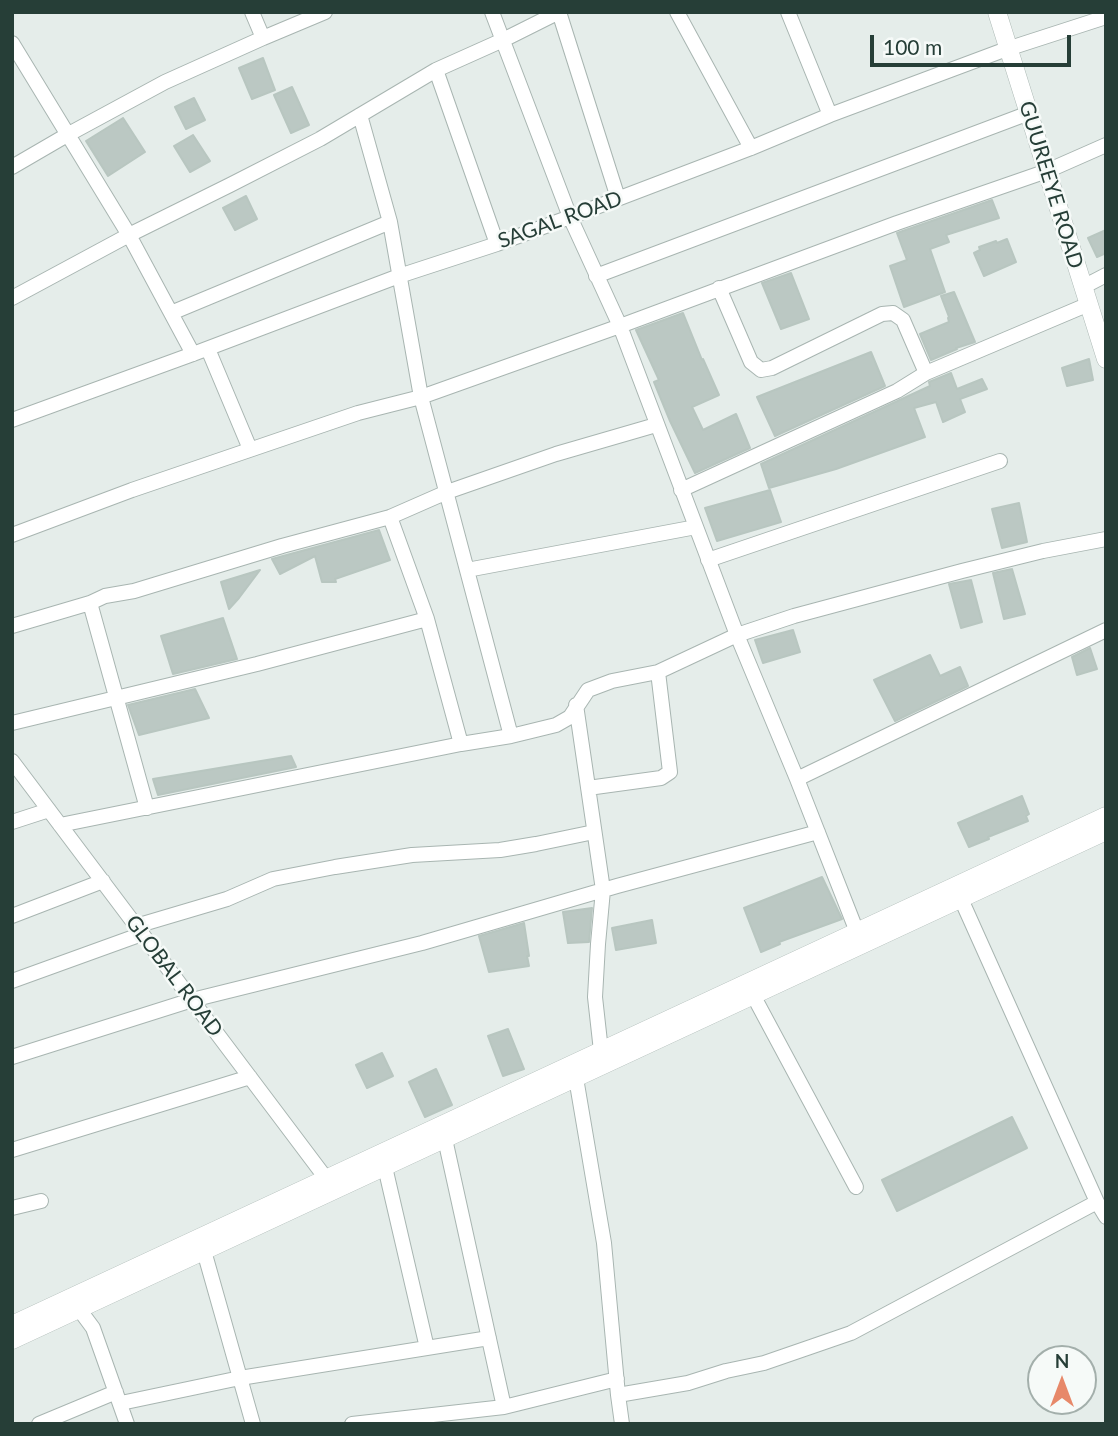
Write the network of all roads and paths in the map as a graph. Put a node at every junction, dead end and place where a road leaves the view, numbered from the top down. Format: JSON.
{"nodes":[{"id":1,"x":252,"y":12,"type":"edge"},
{"id":2,"x":325,"y":12,"type":"edge"},
{"id":3,"x":492,"y":12,"type":"edge"},
{"id":4,"x":559,"y":12,"type":"edge"},
{"id":5,"x":677,"y":12,"type":"edge"},
{"id":6,"x":788,"y":12,"type":"edge"},
{"id":7,"x":997,"y":12,"type":"edge"},
{"id":8,"x":1106,"y":17,"type":"edge"},
{"id":9,"x":263,"y":38,"type":"junction"},
{"id":10,"x":503,"y":40,"type":"junction"},
{"id":11,"x":14,"y":49,"type":"edge"},
{"id":12,"x":1009,"y":49,"type":"junction"},
{"id":13,"x":436,"y":70,"type":"junction"},
{"id":14,"x":1029,"y":113,"type":"junction"},
{"id":15,"x":360,"y":115,"type":"junction"},
{"id":16,"x":830,"y":115,"type":"junction"},
{"id":17,"x":67,"y":135,"type":"junction"},
{"id":18,"x":1106,"y":145,"type":"edge"},
{"id":19,"x":751,"y":148,"type":"junction"},
{"id":20,"x":12,"y":167,"type":"edge"},
{"id":21,"x":1047,"y":171,"type":"junction"},
{"id":22,"x":618,"y":198,"type":"junction"},
{"id":23,"x":570,"y":217,"type":"junction"},
{"id":24,"x":390,"y":222,"type":"junction"},
{"id":25,"x":129,"y":235,"type":"junction"},
{"id":26,"x":497,"y":244,"type":"junction"},
{"id":27,"x":1106,"y":275,"type":"edge"},
{"id":28,"x":400,"y":276,"type":"junction"},
{"id":29,"x":596,"y":276,"type":"junction"},
{"id":30,"x":719,"y":288,"type":"junction"},
{"id":31,"x":1086,"y":296,"type":"junction"},
{"id":32,"x":12,"y":298,"type":"edge"},
{"id":33,"x":172,"y":313,"type":"junction"},
{"id":34,"x":620,"y":326,"type":"junction"},
{"id":35,"x":208,"y":349,"type":"junction"},
{"id":36,"x":193,"y":354,"type":"junction"},
{"id":37,"x":1106,"y":359,"type":"edge"},
{"id":38,"x":926,"y":373,"type":"junction"},
{"id":39,"x":421,"y":397,"type":"junction"},
{"id":40,"x":12,"y":420,"type":"edge"},
{"id":41,"x":656,"y":425,"type":"junction"},
{"id":42,"x":250,"y":449,"type":"junction"},
{"id":43,"x":1000,"y":461,"type":"dead end"},
{"id":44,"x":681,"y":490,"type":"junction"},
{"id":45,"x":447,"y":492,"type":"junction"},
{"id":46,"x":390,"y":517,"type":"junction"},
{"id":47,"x":696,"y":527,"type":"junction"},
{"id":48,"x":12,"y":535,"type":"edge"},
{"id":49,"x":1106,"y":539,"type":"edge"},
{"id":50,"x":708,"y":560,"type":"junction"},
{"id":51,"x":467,"y":570,"type":"junction"},
{"id":52,"x":90,"y":603,"type":"junction"},
{"id":53,"x":427,"y":619,"type":"junction"},
{"id":54,"x":12,"y":626,"type":"edge"},
{"id":55,"x":1106,"y":630,"type":"edge"},
{"id":56,"x":737,"y":635,"type":"junction"},
{"id":57,"x":658,"y":672,"type":"junction"},
{"id":58,"x":116,"y":698,"type":"junction"},
{"id":59,"x":576,"y":705,"type":"junction"},
{"id":60,"x":12,"y":723,"type":"edge"},
{"id":61,"x":511,"y":736,"type":"junction"},
{"id":62,"x":461,"y":744,"type":"junction"},
{"id":63,"x":15,"y":770,"type":"edge"},
{"id":64,"x":797,"y":779,"type":"junction"},
{"id":65,"x":588,"y":788,"type":"junction"},
{"id":66,"x":147,"y":807,"type":"junction"},
{"id":67,"x":49,"y":810,"type":"junction"},
{"id":68,"x":1106,"y":816,"type":"edge"},
{"id":69,"x":12,"y":822,"type":"edge"},
{"id":70,"x":60,"y":825,"type":"junction"},
{"id":71,"x":1106,"y":831,"type":"edge"},
{"id":72,"x":594,"y":832,"type":"junction"},
{"id":73,"x":818,"y":832,"type":"junction"},
{"id":74,"x":103,"y":881,"type":"junction"},
{"id":75,"x":603,"y":890,"type":"junction"},
{"id":76,"x":961,"y":899,"type":"junction"},
{"id":77,"x":12,"y":916,"type":"edge"},
{"id":78,"x":139,"y":930,"type":"junction"},
{"id":79,"x":858,"y":939,"type":"junction"},
{"id":80,"x":12,"y":981,"type":"edge"},
{"id":81,"x":753,"y":996,"type":"junction"},
{"id":82,"x":192,"y":1000,"type":"junction"},
{"id":83,"x":601,"y":1051,"type":"junction"},
{"id":84,"x":12,"y":1056,"type":"edge"},
{"id":85,"x":250,"y":1077,"type":"junction"},
{"id":86,"x":576,"y":1078,"type":"junction"},
{"id":87,"x":445,"y":1139,"type":"junction"},
{"id":88,"x":12,"y":1150,"type":"edge"},
{"id":89,"x":385,"y":1167,"type":"junction"},
{"id":90,"x":331,"y":1184,"type":"junction"},
{"id":91,"x":856,"y":1187,"type":"dead end"},
{"id":92,"x":41,"y":1201,"type":"dead end"},
{"id":93,"x":1097,"y":1202,"type":"junction"},
{"id":94,"x":12,"y":1208,"type":"edge"},
{"id":95,"x":1106,"y":1217,"type":"edge"},
{"id":96,"x":204,"y":1251,"type":"junction"},
{"id":97,"x":75,"y":1303,"type":"junction"},
{"id":98,"x":12,"y":1325,"type":"edge"},
{"id":99,"x":489,"y":1338,"type":"junction"},
{"id":100,"x":12,"y":1340,"type":"edge"},
{"id":101,"x":427,"y":1348,"type":"junction"},
{"id":102,"x":240,"y":1378,"type":"junction"},
{"id":103,"x":617,"y":1380,"type":"junction"},
{"id":104,"x":618,"y":1395,"type":"junction"},
{"id":105,"x":118,"y":1398,"type":"junction"},
{"id":106,"x":504,"y":1407,"type":"junction"},
{"id":107,"x":39,"y":1424,"type":"edge"},
{"id":108,"x":127,"y":1424,"type":"edge"},
{"id":109,"x":253,"y":1424,"type":"edge"},
{"id":110,"x":352,"y":1424,"type":"edge"},
{"id":111,"x":622,"y":1424,"type":"edge"}],
"edges":[{"from":1,"to":9,"type":"street"},
{"from":2,"to":9,"type":"street"},
{"from":3,"to":10,"type":"street"},
{"from":4,"to":10,"type":"street"},
{"from":4,"to":22,"type":"street"},
{"from":5,"to":19,"type":"street"},
{"from":6,"to":16,"type":"street"},
{"from":7,"to":12,"type":"street","name":"GUUREEYE ROAD"},
{"from":8,"to":12,"type":"street","name":"SAGAL ROAD"},
{"from":9,"to":17,"type":"street"},
{"from":10,"to":13,"type":"street"},
{"from":10,"to":23,"type":"street"},
{"from":11,"to":17,"type":"street"},
{"from":12,"to":14,"type":"street","name":"GUUREEYE ROAD"},
{"from":12,"to":16,"type":"street","name":"SAGAL ROAD"},
{"from":13,"to":15,"type":"street"},
{"from":13,"to":26,"type":"street"},
{"from":14,"to":21,"type":"street","name":"GUUREEYE ROAD"},
{"from":14,"to":29,"type":"street"},
{"from":15,"to":24,"type":"street"},
{"from":15,"to":25,"type":"street"},
{"from":16,"to":19,"type":"street","name":"SAGAL ROAD"},
{"from":17,"to":20,"type":"street"},
{"from":17,"to":25,"type":"street"},
{"from":18,"to":21,"type":"street"},
{"from":19,"to":22,"type":"street","name":"SAGAL ROAD"},
{"from":21,"to":30,"type":"street"},
{"from":21,"to":31,"type":"street","name":"GUUREEYE ROAD"},
{"from":22,"to":23,"type":"street","name":"SAGAL ROAD"},
{"from":23,"to":26,"type":"street","name":"SAGAL ROAD"},
{"from":23,"to":29,"type":"street"},
{"from":24,"to":28,"type":"street"},
{"from":24,"to":33,"type":"street"},
{"from":25,"to":32,"type":"street"},
{"from":25,"to":33,"type":"street"},
{"from":26,"to":28,"type":"street","name":"SAGAL ROAD"},
{"from":27,"to":31,"type":"street"},
{"from":28,"to":35,"type":"street","name":"SAGAL ROAD"},
{"from":28,"to":39,"type":"street"},
{"from":29,"to":34,"type":"street"},
{"from":30,"to":34,"type":"street"},
{"from":30,"to":38,"type":"street"},
{"from":31,"to":37,"type":"street","name":"GUUREEYE ROAD"},
{"from":31,"to":38,"type":"street"},
{"from":33,"to":36,"type":"street"},
{"from":34,"to":39,"type":"street"},
{"from":34,"to":41,"type":"street"},
{"from":35,"to":36,"type":"street","name":"SAGAL ROAD"},
{"from":35,"to":42,"type":"street"},
{"from":36,"to":40,"type":"street","name":"SAGAL ROAD"},
{"from":38,"to":44,"type":"street"},
{"from":39,"to":42,"type":"street"},
{"from":39,"to":45,"type":"street"},
{"from":41,"to":44,"type":"street"},
{"from":41,"to":45,"type":"street"},
{"from":42,"to":48,"type":"street"},
{"from":43,"to":50,"type":"street"},
{"from":44,"to":47,"type":"street"},
{"from":45,"to":46,"type":"street"},
{"from":45,"to":51,"type":"street"},
{"from":46,"to":52,"type":"street"},
{"from":46,"to":53,"type":"street"},
{"from":47,"to":50,"type":"street"},
{"from":47,"to":51,"type":"street"},
{"from":49,"to":56,"type":"street"},
{"from":50,"to":56,"type":"street"},
{"from":51,"to":61,"type":"street"},
{"from":52,"to":54,"type":"street"},
{"from":52,"to":58,"type":"street"},
{"from":53,"to":58,"type":"street"},
{"from":53,"to":62,"type":"street"},
{"from":55,"to":64,"type":"street"},
{"from":56,"to":57,"type":"street"},
{"from":56,"to":64,"type":"street"},
{"from":57,"to":59,"type":"street"},
{"from":57,"to":65,"type":"street"},
{"from":58,"to":60,"type":"street"},
{"from":58,"to":66,"type":"street"},
{"from":59,"to":61,"type":"street"},
{"from":59,"to":65,"type":"street"},
{"from":61,"to":62,"type":"street"},
{"from":62,"to":66,"type":"street"},
{"from":63,"to":67,"type":"street","name":"GLOBAL ROAD"},
{"from":64,"to":73,"type":"street"},
{"from":65,"to":72,"type":"street"},
{"from":66,"to":70,"type":"street"},
{"from":67,"to":69,"type":"street"},
{"from":67,"to":70,"type":"street","name":"GLOBAL ROAD"},
{"from":68,"to":79,"type":"street"},
{"from":70,"to":74,"type":"street","name":"GLOBAL ROAD"},
{"from":71,"to":76,"type":"street"},
{"from":72,"to":75,"type":"street"},
{"from":72,"to":78,"type":"street"},
{"from":73,"to":75,"type":"street"},
{"from":73,"to":79,"type":"street"},
{"from":74,"to":77,"type":"street"},
{"from":74,"to":78,"type":"street","name":"GLOBAL ROAD"},
{"from":75,"to":82,"type":"street"},
{"from":75,"to":83,"type":"street"},
{"from":76,"to":79,"type":"street"},
{"from":76,"to":93,"type":"street"},
{"from":78,"to":80,"type":"street"},
{"from":78,"to":82,"type":"street","name":"GLOBAL ROAD"},
{"from":79,"to":81,"type":"street"},
{"from":79,"to":83,"type":"street"},
{"from":81,"to":86,"type":"street"},
{"from":81,"to":91,"type":"street"},
{"from":82,"to":84,"type":"street"},
{"from":82,"to":85,"type":"street","name":"GLOBAL ROAD"},
{"from":83,"to":90,"type":"street"},
{"from":85,"to":88,"type":"street"},
{"from":85,"to":90,"type":"street","name":"GLOBAL ROAD"},
{"from":86,"to":87,"type":"street"},
{"from":86,"to":103,"type":"street"},
{"from":87,"to":89,"type":"street"},
{"from":87,"to":99,"type":"street"},
{"from":89,"to":90,"type":"street"},
{"from":89,"to":101,"type":"street"},
{"from":90,"to":96,"type":"street"},
{"from":90,"to":97,"type":"street"},
{"from":92,"to":94,"type":"street"},
{"from":93,"to":95,"type":"street"},
{"from":93,"to":104,"type":"street"},
{"from":96,"to":97,"type":"street"},
{"from":96,"to":102,"type":"street"},
{"from":97,"to":98,"type":"street"},
{"from":97,"to":100,"type":"street"},
{"from":97,"to":105,"type":"street"},
{"from":99,"to":101,"type":"street"},
{"from":99,"to":106,"type":"street"},
{"from":101,"to":102,"type":"street"},
{"from":102,"to":105,"type":"street"},
{"from":102,"to":109,"type":"street"},
{"from":103,"to":104,"type":"street"},
{"from":103,"to":106,"type":"street"},
{"from":104,"to":111,"type":"street"},
{"from":105,"to":107,"type":"street"},
{"from":105,"to":108,"type":"street"},
{"from":106,"to":110,"type":"street"}]}
